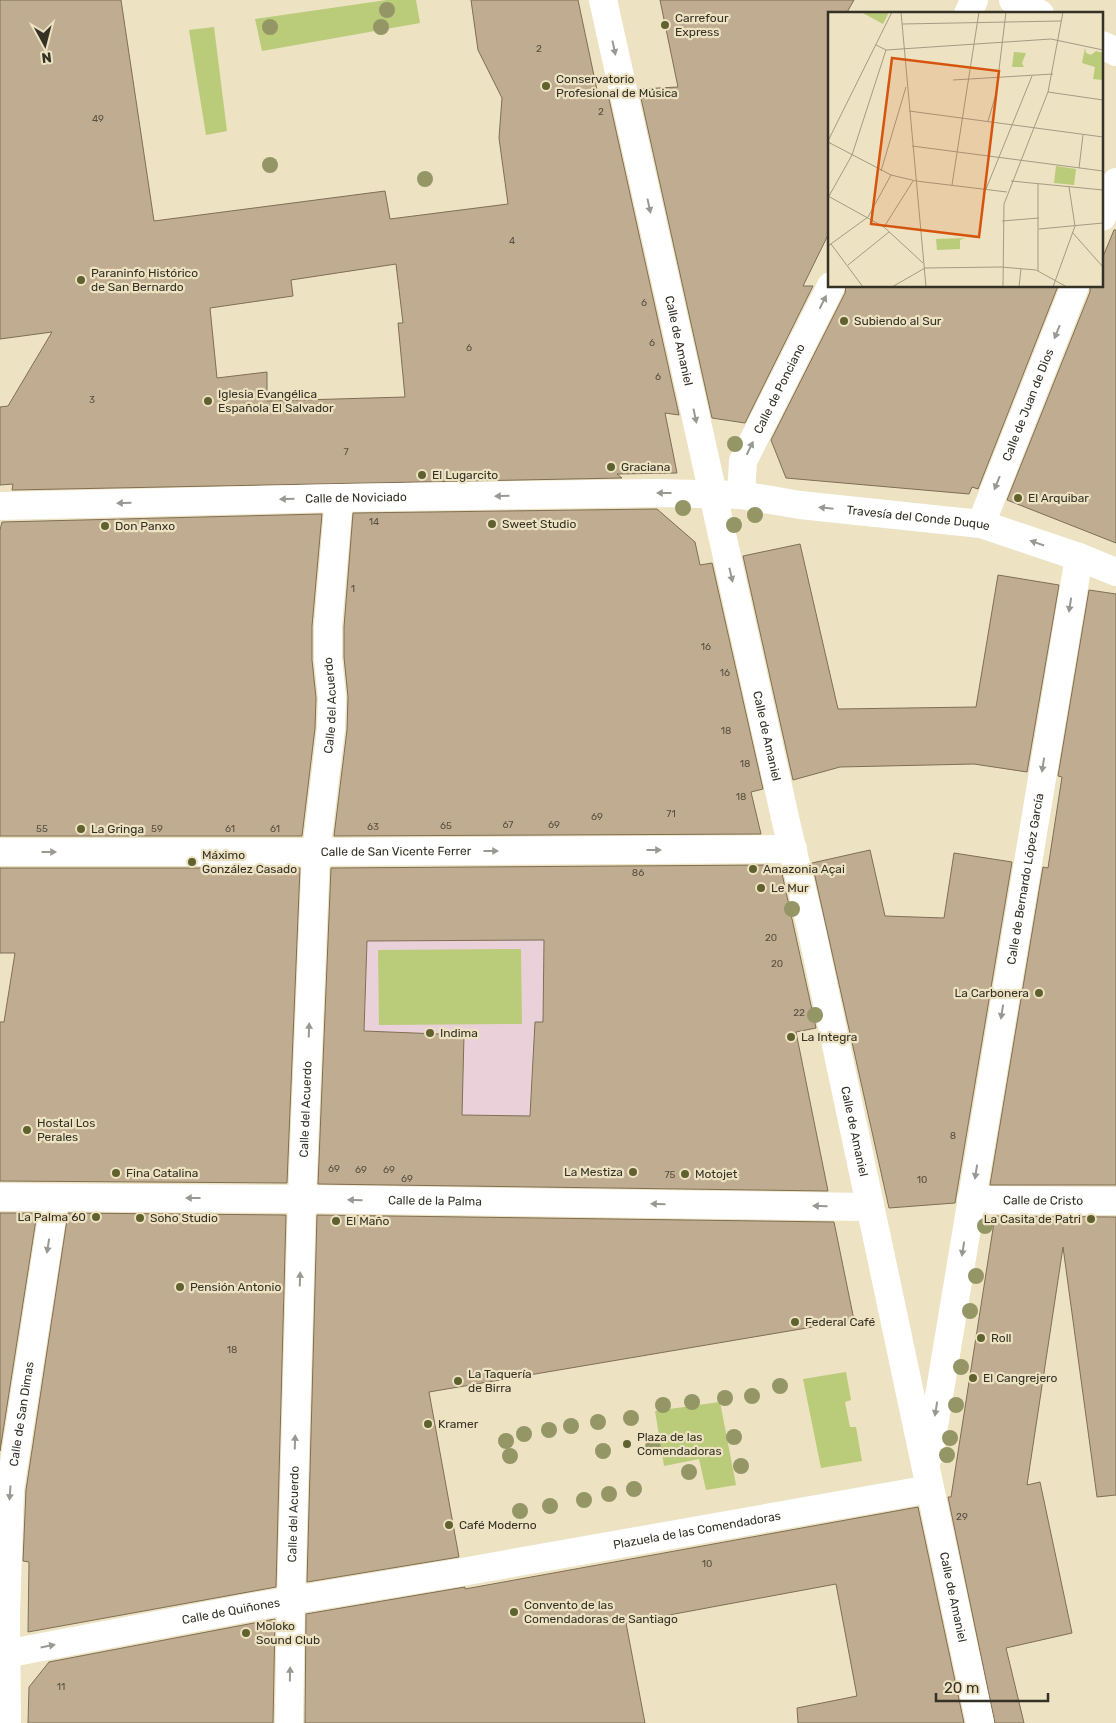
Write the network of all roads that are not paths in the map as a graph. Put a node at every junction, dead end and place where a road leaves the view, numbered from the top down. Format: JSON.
{"nodes":[{"id":1,"x":603,"y":0,"type":"edge"},
{"id":2,"x":974,"y":0,"type":"edge"},
{"id":3,"x":1013,"y":0,"type":"edge"},
{"id":4,"x":969,"y":12,"type":"edge"},
{"id":5,"x":1036,"y":12,"type":"edge"},
{"id":6,"x":1104,"y":46,"type":"edge"},
{"id":7,"x":1116,"y":52,"type":"edge"},
{"id":8,"x":1116,"y":182,"type":"edge"},
{"id":9,"x":1104,"y":212,"type":"edge"},
{"id":10,"x":830,"y":288,"type":"edge"},
{"id":11,"x":1074,"y":288,"type":"edge"},
{"id":12,"x":713,"y":493,"type":"junction"},
{"id":13,"x":741,"y":495,"type":"junction"},
{"id":14,"x":339,"y":498,"type":"junction"},
{"id":15,"x":0,"y":506,"type":"edge"},
{"id":16,"x":981,"y":524,"type":"junction"},
{"id":17,"x":1078,"y":557,"type":"junction"},
{"id":18,"x":1116,"y":572,"type":"edge"},
{"id":19,"x":793,"y":849,"type":"junction"},
{"id":20,"x":0,"y":852,"type":"edge"},
{"id":21,"x":316,"y":852,"type":"junction"},
{"id":22,"x":0,"y":1197,"type":"edge"},
{"id":23,"x":56,"y":1198,"type":"junction"},
{"id":24,"x":302,"y":1199,"type":"junction"},
{"id":25,"x":971,"y":1200,"type":"junction"},
{"id":26,"x":1116,"y":1201,"type":"edge"},
{"id":27,"x":869,"y":1207,"type":"junction"},
{"id":28,"x":928,"y":1480,"type":"junction"},
{"id":29,"x":462,"y":1572,"type":"joint"},
{"id":30,"x":291,"y":1602,"type":"junction"},
{"id":31,"x":3,"y":1654,"type":"edge"},
{"id":32,"x":7,"y":1723,"type":"edge"},
{"id":33,"x":289,"y":1723,"type":"edge"},
{"id":34,"x":980,"y":1723,"type":"edge"}],
"edges":[{"from":1,"to":12,"type":"street","name":"Calle de Amaniel","one_way":true},
{"from":2,"to":4,"type":"street"},
{"from":3,"to":5,"type":"street"},
{"from":6,"to":7,"type":"street"},
{"from":8,"to":9,"type":"street"},
{"from":13,"to":10,"type":"street","name":"Calle de Ponciano","one_way":true},
{"from":11,"to":16,"type":"street","name":"Calle de Juan de Dios","one_way":true},
{"from":12,"to":13,"type":"street","name":"Travesía del Conde Duque"},
{"from":12,"to":14,"type":"street","name":"Calle de Noviciado","one_way":true},
{"from":12,"to":19,"type":"street","name":"Calle de Amaniel","one_way":true},
{"from":16,"to":13,"type":"street","name":"Travesía del Conde Duque","one_way":true},
{"from":14,"to":15,"type":"street","name":"Calle de Noviciado","one_way":true},
{"from":14,"to":21,"type":"street","name":"Calle del Acuerdo"},
{"from":17,"to":16,"type":"street","name":"Travesía del Conde Duque","one_way":true},
{"from":17,"to":18,"type":"street","name":"Travesía del Conde Duque"},
{"from":17,"to":25,"type":"street","name":"Calle de Bernardo López García","one_way":true},
{"from":21,"to":19,"type":"street","name":"Calle de San Vicente Ferrer","one_way":true},
{"from":19,"to":27,"type":"street","name":"Calle de Amaniel"},
{"from":20,"to":21,"type":"street","name":"Calle de San Vicente Ferrer","one_way":true},
{"from":24,"to":21,"type":"street","name":"Calle del Acuerdo","one_way":true},
{"from":22,"to":23,"type":"street","name":"Calle de la Palma"},
{"from":24,"to":23,"type":"street","name":"Calle de la Palma","one_way":true},
{"from":23,"to":31,"type":"street","name":"Calle de San Dimas","one_way":true},
{"from":27,"to":24,"type":"street","name":"Calle de la Palma","one_way":true},
{"from":30,"to":24,"type":"street","name":"Calle del Acuerdo","one_way":true},
{"from":25,"to":26,"type":"street","name":"Calle de Cristo"},
{"from":25,"to":28,"type":"street","name":"Calle de Amaniel","one_way":true},
{"from":27,"to":28,"type":"street","name":"Calle de Amaniel"},
{"from":28,"to":29,"type":"street","name":"Plazuela de las Comendadoras"},
{"from":28,"to":34,"type":"street","name":"Calle de Amaniel"},
{"from":29,"to":30,"type":"street","name":"Calle de Quiñones"},
{"from":31,"to":30,"type":"street","name":"Calle de Quiñones","one_way":true},
{"from":33,"to":30,"type":"street","name":"Calle del Acuerdo","one_way":true},
{"from":31,"to":32,"type":"street","name":"Calle de San Dimas"}]}
